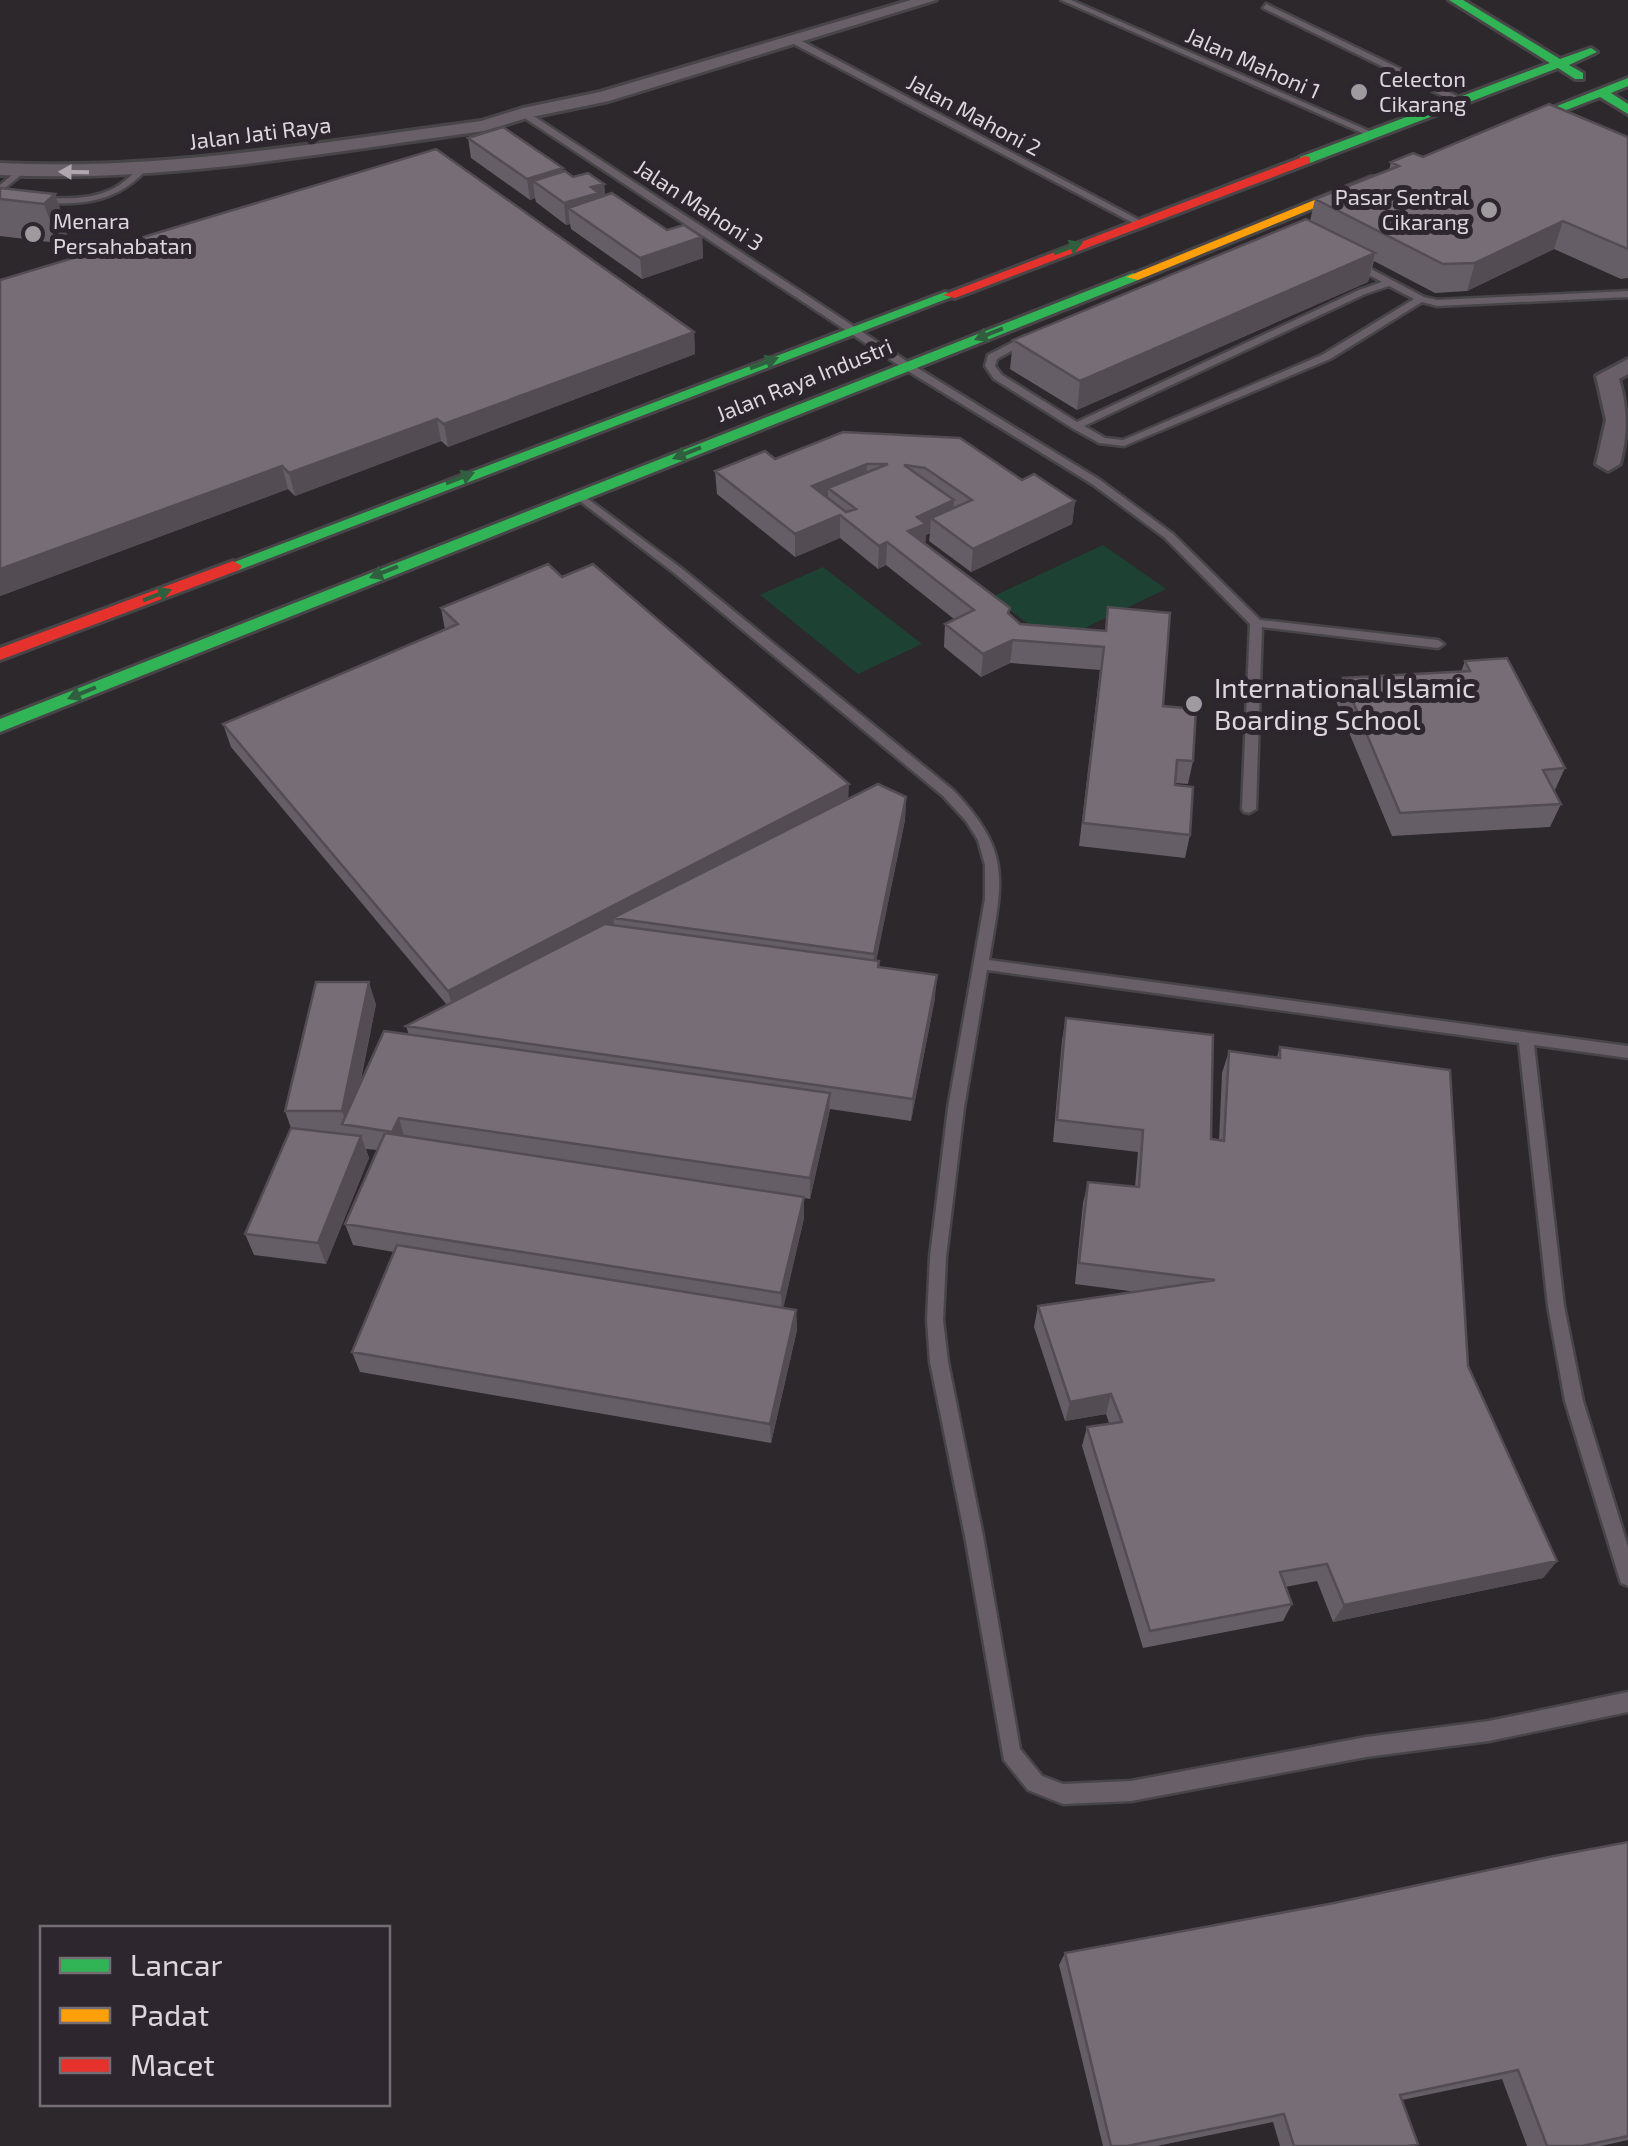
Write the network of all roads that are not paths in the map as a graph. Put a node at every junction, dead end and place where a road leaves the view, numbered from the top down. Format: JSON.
{"nodes":[{"id":1,"x":928,"y":0,"type":"edge"},
{"id":2,"x":1065,"y":0,"type":"edge"},
{"id":3,"x":1454,"y":0,"type":"edge"},
{"id":4,"x":1496,"y":0,"type":"edge"},
{"id":5,"x":1266,"y":6,"type":"dead end"},
{"id":6,"x":1524,"y":15,"type":"dead end"},
{"id":7,"x":1565,"y":38,"type":"dead end"},
{"id":8,"x":793,"y":40,"type":"junction"},
{"id":9,"x":1591,"y":52,"type":"junction"},
{"id":10,"x":1560,"y":62,"type":"junction"},
{"id":11,"x":1628,"y":79,"type":"edge"},
{"id":12,"x":1600,"y":91,"type":"junction"},
{"id":13,"x":1460,"y":102,"type":"junction"},
{"id":14,"x":1628,"y":110,"type":"edge"},
{"id":15,"x":523,"y":114,"type":"junction"},
{"id":16,"x":1542,"y":125,"type":"edge"},
{"id":17,"x":1372,"y":134,"type":"junction"},
{"id":18,"x":1481,"y":142,"type":"joint"},
{"id":19,"x":14,"y":149,"type":"dead end"},
{"id":20,"x":237,"y":151,"type":"junction"},
{"id":21,"x":0,"y":169,"type":"edge"},
{"id":22,"x":142,"y":170,"type":"junction"},
{"id":23,"x":20,"y":172,"type":"junction"},
{"id":24,"x":1398,"y":176,"type":"edge"},
{"id":25,"x":0,"y":192,"type":"edge"},
{"id":26,"x":1138,"y":222,"type":"junction"},
{"id":27,"x":1280,"y":225,"type":"junction"},
{"id":28,"x":1234,"y":251,"type":"edge"},
{"id":29,"x":1339,"y":255,"type":"edge"},
{"id":30,"x":1391,"y":282,"type":"junction"},
{"id":31,"x":1628,"y":294,"type":"edge"},
{"id":32,"x":1421,"y":299,"type":"junction"},
{"id":33,"x":854,"y":329,"type":"junction"},
{"id":34,"x":1039,"y":334,"type":"edge"},
{"id":35,"x":907,"y":366,"type":"junction"},
{"id":36,"x":1628,"y":366,"type":"edge"},
{"id":37,"x":1624,"y":423,"type":"edge"},
{"id":38,"x":1076,"y":426,"type":"junction"},
{"id":39,"x":1608,"y":464,"type":"dead end"},
{"id":40,"x":580,"y":496,"type":"junction"},
{"id":41,"x":1256,"y":623,"type":"junction"},
{"id":42,"x":1438,"y":644,"type":"dead end"},
{"id":43,"x":0,"y":654,"type":"edge"},
{"id":44,"x":0,"y":726,"type":"edge"},
{"id":45,"x":1249,"y":809,"type":"dead end"},
{"id":46,"x":980,"y":964,"type":"junction"},
{"id":47,"x":1526,"y":1038,"type":"junction"},
{"id":48,"x":1628,"y":1052,"type":"edge"},
{"id":49,"x":1628,"y":1577,"type":"edge"},
{"id":50,"x":1628,"y":1702,"type":"edge"}],
"edges":[{"from":1,"to":8,"type":"street","name":"Jalan Jati Raya"},
{"from":2,"to":17,"type":"lane","name":"Jalan Mahoni 1"},
{"from":3,"to":10,"type":"main road"},
{"from":4,"to":6,"type":"main road"},
{"from":5,"to":13,"type":"lane"},
{"from":7,"to":9,"type":"main road"},
{"from":8,"to":15,"type":"street","name":"Jalan Jati Raya"},
{"from":8,"to":26,"type":"lane","name":"Jalan Mahoni 2"},
{"from":9,"to":10,"type":"main road","name":"Jalan Raya Industri"},
{"from":9,"to":11,"type":"main road"},
{"from":10,"to":12,"type":"main road"},
{"from":10,"to":13,"type":"main road","name":"Jalan Raya Industri"},
{"from":11,"to":12,"type":"main road"},
{"from":12,"to":14,"type":"main road"},
{"from":12,"to":18,"type":"main road"},
{"from":13,"to":17,"type":"main road","name":"Jalan Raya Industri"},
{"from":15,"to":20,"type":"street","name":"Jalan Jati Raya"},
{"from":15,"to":33,"type":"lane","name":"Jalan Mahoni 3"},
{"from":16,"to":18,"type":"lane"},
{"from":17,"to":26,"type":"main road","name":"Jalan Raya Industri"},
{"from":19,"to":20,"type":"street","name":"Jalan Jati Raya"},
{"from":20,"to":22,"type":"street","name":"Jalan Jati Raya"},
{"from":21,"to":23,"type":"street","name":"Jalan Jati Raya"},
{"from":22,"to":23,"type":"street","name":"Jalan Jati Raya","one_way":true},
{"from":22,"to":25,"type":"lane"},
{"from":23,"to":25,"type":"lane"},
{"from":24,"to":27,"type":"main road","name":"Jalan Raya Industri"},
{"from":33,"to":26,"type":"main road","name":"Jalan Raya Industri","one_way":true},
{"from":27,"to":28,"type":"lane"},
{"from":27,"to":35,"type":"main road","name":"Jalan Raya Industri","one_way":true},
{"from":29,"to":30,"type":"lane"},
{"from":30,"to":32,"type":"lane"},
{"from":30,"to":38,"type":"lane"},
{"from":31,"to":32,"type":"lane"},
{"from":32,"to":38,"type":"lane"},
{"from":33,"to":35,"type":"lane","name":"Jalan Mahoni 3"},
{"from":43,"to":33,"type":"main road","name":"Jalan Raya Industri","one_way":true},
{"from":34,"to":38,"type":"lane"},
{"from":35,"to":40,"type":"main road","name":"Jalan Raya Industri","one_way":true},
{"from":35,"to":41,"type":"lane","name":"Jalan Mahoni 3"},
{"from":36,"to":37,"type":"street"},
{"from":37,"to":39,"type":"street"},
{"from":40,"to":44,"type":"main road","name":"Jalan Raya Industri","one_way":true},
{"from":40,"to":46,"type":"lane"},
{"from":41,"to":42,"type":"lane"},
{"from":41,"to":45,"type":"lane"},
{"from":46,"to":47,"type":"lane"},
{"from":46,"to":50,"type":"lane"},
{"from":47,"to":48,"type":"lane"},
{"from":47,"to":49,"type":"lane"}]}
